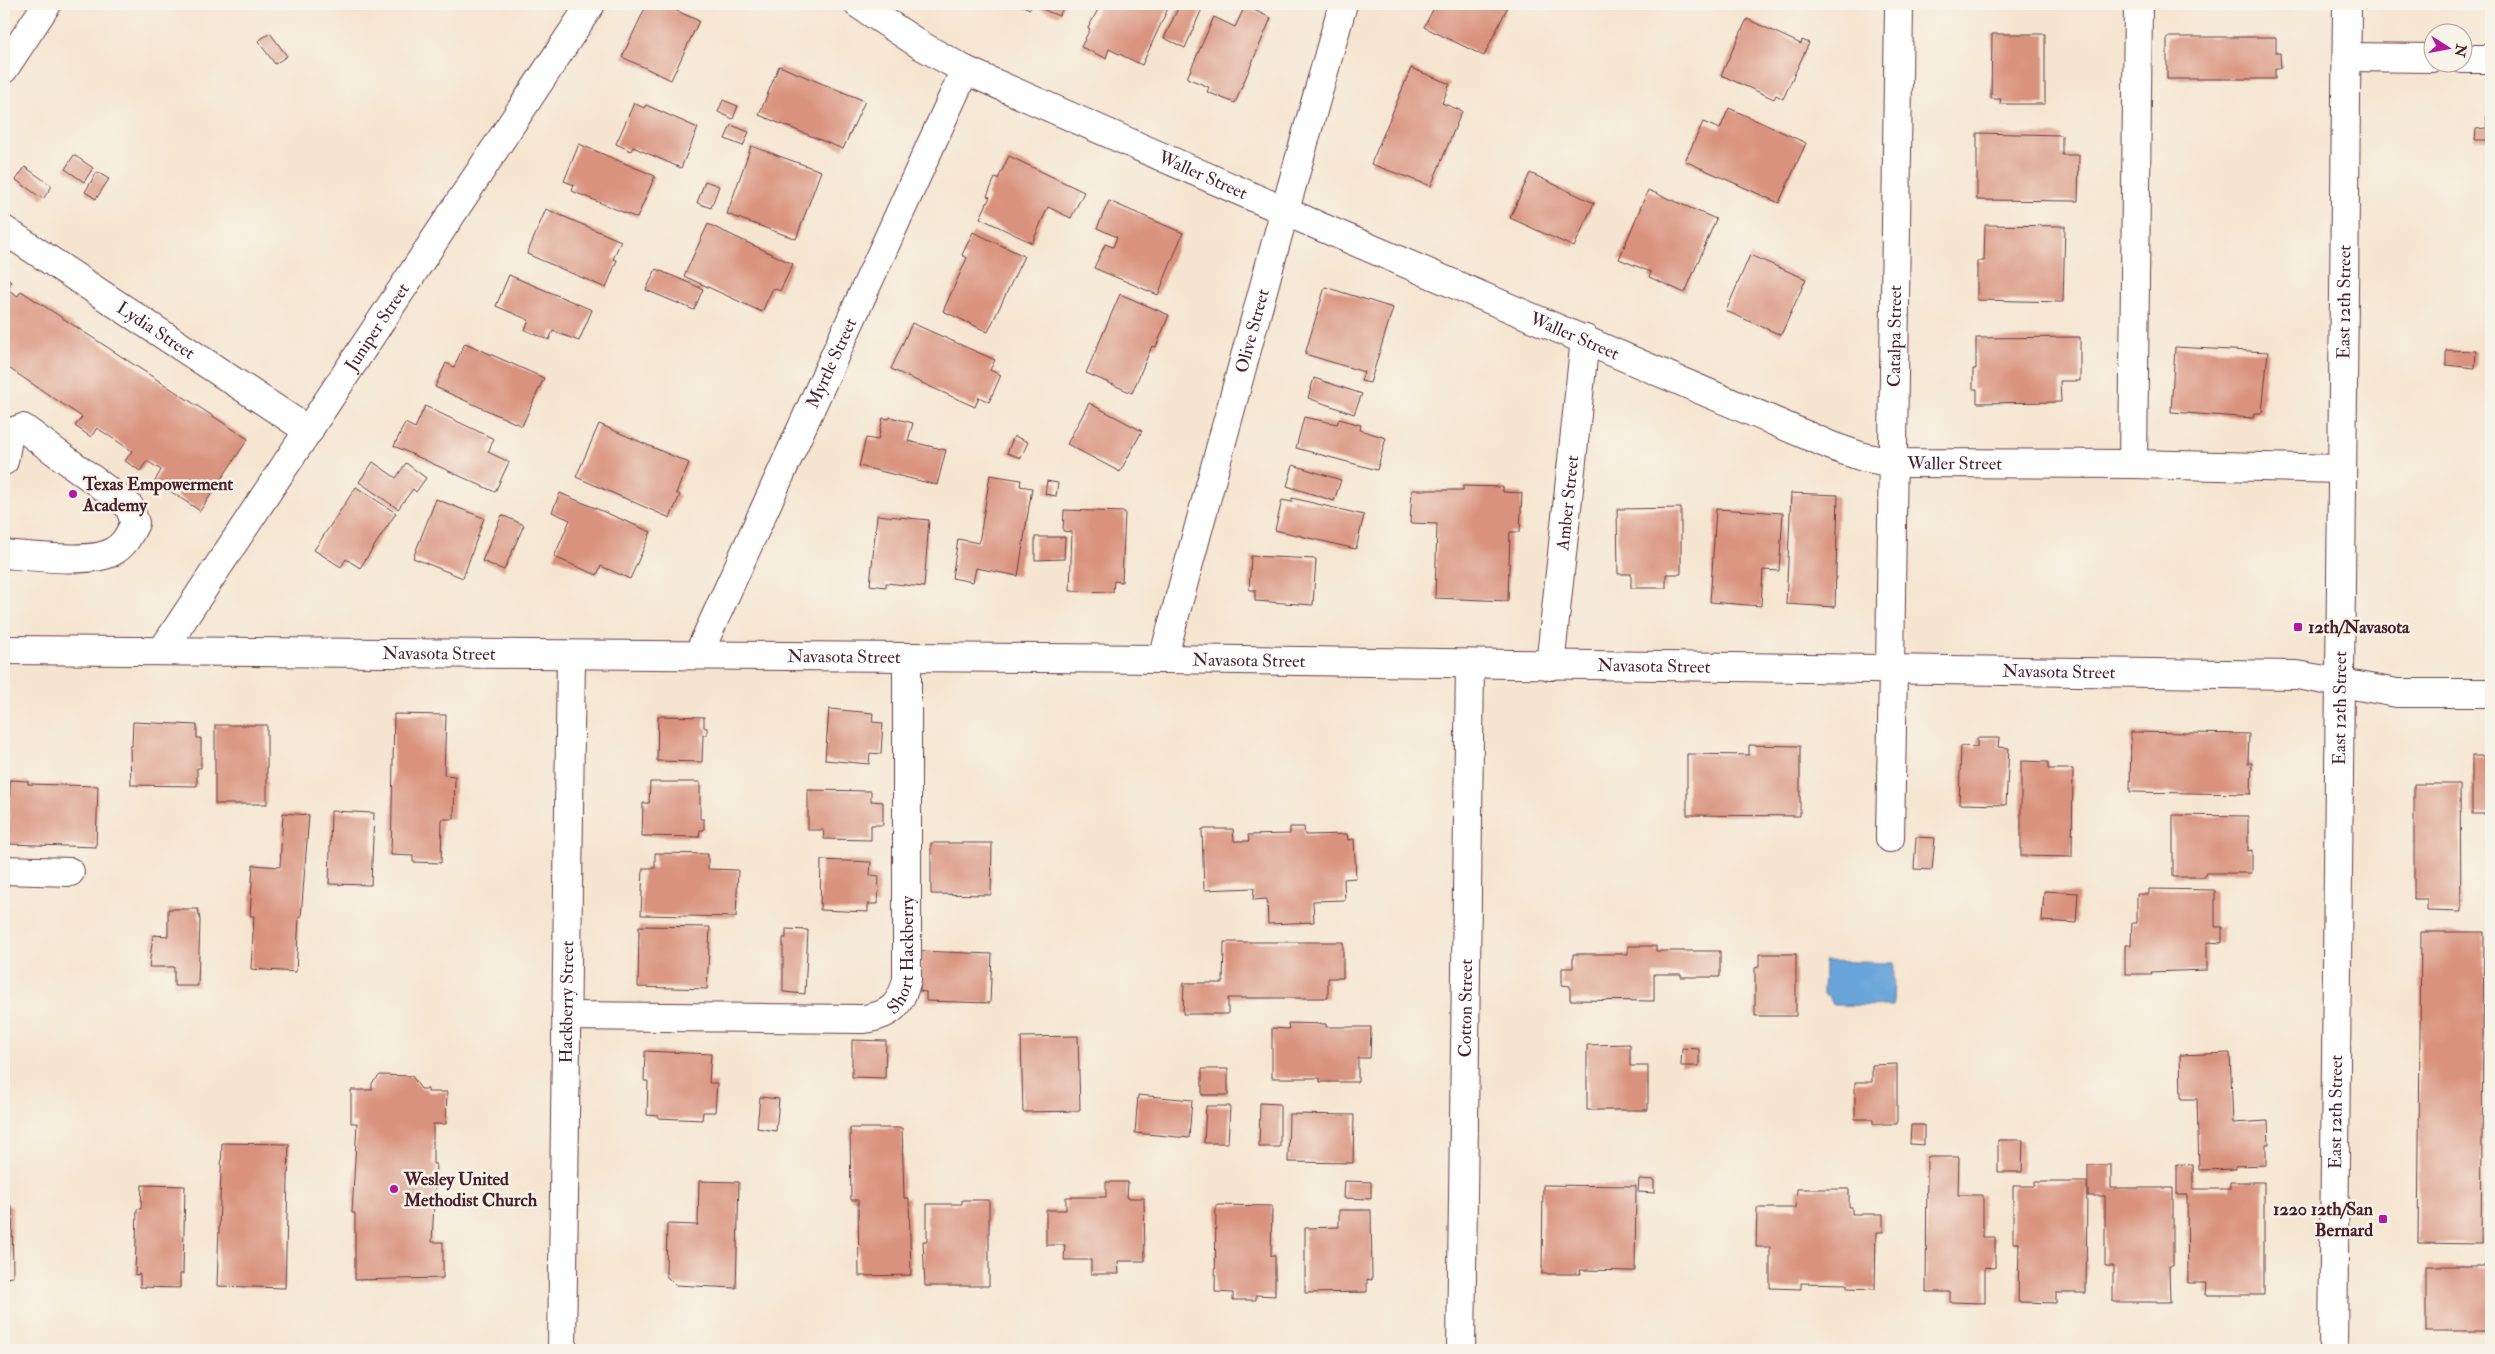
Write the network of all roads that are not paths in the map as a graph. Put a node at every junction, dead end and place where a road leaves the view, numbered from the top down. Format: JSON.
{"nodes":[{"id":1,"x":47,"y":4,"type":"edge"},
{"id":2,"x":591,"y":4,"type":"edge"},
{"id":3,"x":858,"y":4,"type":"edge"},
{"id":4,"x":1343,"y":4,"type":"edge"},
{"id":5,"x":1899,"y":4,"type":"edge"},
{"id":6,"x":2138,"y":4,"type":"edge"},
{"id":7,"x":2347,"y":4,"type":"edge"},
{"id":8,"x":2347,"y":57,"type":"junction"},
{"id":9,"x":2422,"y":58,"type":"edge"},
{"id":10,"x":2472,"y":59,"type":"edge"},
{"id":11,"x":2491,"y":59,"type":"edge"},
{"id":12,"x":4,"y":69,"type":"edge"},
{"id":13,"x":964,"y":70,"type":"junction"},
{"id":14,"x":1285,"y":209,"type":"junction"},
{"id":15,"x":4,"y":230,"type":"edge"},
{"id":16,"x":1585,"y":339,"type":"junction"},
{"id":17,"x":310,"y":431,"type":"junction"},
{"id":18,"x":4,"y":461,"type":"edge"},
{"id":19,"x":1893,"y":463,"type":"junction"},
{"id":20,"x":2133,"y":464,"type":"junction"},
{"id":21,"x":2341,"y":469,"type":"junction"},
{"id":22,"x":4,"y":554,"type":"edge"},
{"id":23,"x":4,"y":650,"type":"edge"},
{"id":24,"x":162,"y":651,"type":"junction"},
{"id":25,"x":571,"y":655,"type":"junction"},
{"id":26,"x":698,"y":655,"type":"junction"},
{"id":27,"x":907,"y":659,"type":"junction"},
{"id":28,"x":1163,"y":660,"type":"junction"},
{"id":29,"x":1470,"y":665,"type":"junction"},
{"id":30,"x":1550,"y":666,"type":"junction"},
{"id":31,"x":1892,"y":670,"type":"junction"},
{"id":32,"x":2341,"y":682,"type":"junction"},
{"id":33,"x":2491,"y":693,"type":"edge"},
{"id":34,"x":1890,"y":838,"type":"dead end"},
{"id":35,"x":4,"y":870,"type":"edge"},
{"id":36,"x":70,"y":872,"type":"dead end"},
{"id":37,"x":566,"y":1016,"type":"junction"},
{"id":38,"x":562,"y":1350,"type":"edge"},
{"id":39,"x":1461,"y":1350,"type":"edge"},
{"id":40,"x":2333,"y":1350,"type":"edge"}],
"edges":[{"from":1,"to":12,"type":"street"},
{"from":2,"to":17,"type":"street","name":"Juniper Street"},
{"from":3,"to":13,"type":"street","name":"Waller Street"},
{"from":4,"to":14,"type":"street","name":"Olive Street"},
{"from":5,"to":19,"type":"street","name":"Catalpa Street"},
{"from":6,"to":20,"type":"street"},
{"from":7,"to":8,"type":"street","name":"East 12th Street"},
{"from":8,"to":9,"type":"street"},
{"from":8,"to":21,"type":"street","name":"East 12th Street"},
{"from":10,"to":11,"type":"street"},
{"from":13,"to":14,"type":"street","name":"Waller Street"},
{"from":13,"to":26,"type":"street","name":"Myrtle Street"},
{"from":14,"to":16,"type":"street","name":"Waller Street"},
{"from":14,"to":28,"type":"street","name":"Olive Street"},
{"from":15,"to":17,"type":"street","name":"Lydia Street"},
{"from":16,"to":19,"type":"street","name":"Waller Street"},
{"from":16,"to":30,"type":"street","name":"Amber Street"},
{"from":17,"to":24,"type":"street","name":"Juniper Street"},
{"from":18,"to":22,"type":"street"},
{"from":19,"to":20,"type":"street","name":"Waller Street"},
{"from":19,"to":31,"type":"street","name":"Catalpa Street"},
{"from":20,"to":21,"type":"street","name":"Waller Street"},
{"from":21,"to":32,"type":"street","name":"East 12th Street"},
{"from":23,"to":24,"type":"street","name":"Navasota Street"},
{"from":24,"to":25,"type":"street","name":"Navasota Street"},
{"from":25,"to":26,"type":"street","name":"Navasota Street"},
{"from":25,"to":37,"type":"street","name":"Hackberry Street"},
{"from":26,"to":27,"type":"street","name":"Navasota Street"},
{"from":27,"to":28,"type":"street","name":"Navasota Street"},
{"from":27,"to":37,"type":"street","name":"Short Hackberry"},
{"from":28,"to":29,"type":"street","name":"Navasota Street"},
{"from":29,"to":30,"type":"street","name":"Navasota Street"},
{"from":29,"to":39,"type":"street","name":"Cotton Street"},
{"from":30,"to":31,"type":"street","name":"Navasota Street"},
{"from":31,"to":32,"type":"street","name":"Navasota Street"},
{"from":31,"to":34,"type":"street","name":"Catalpa Street"},
{"from":32,"to":33,"type":"street","name":"Navasota Street"},
{"from":32,"to":40,"type":"street","name":"East 12th Street"},
{"from":35,"to":36,"type":"street"},
{"from":37,"to":38,"type":"street","name":"Hackberry Street"}]}
